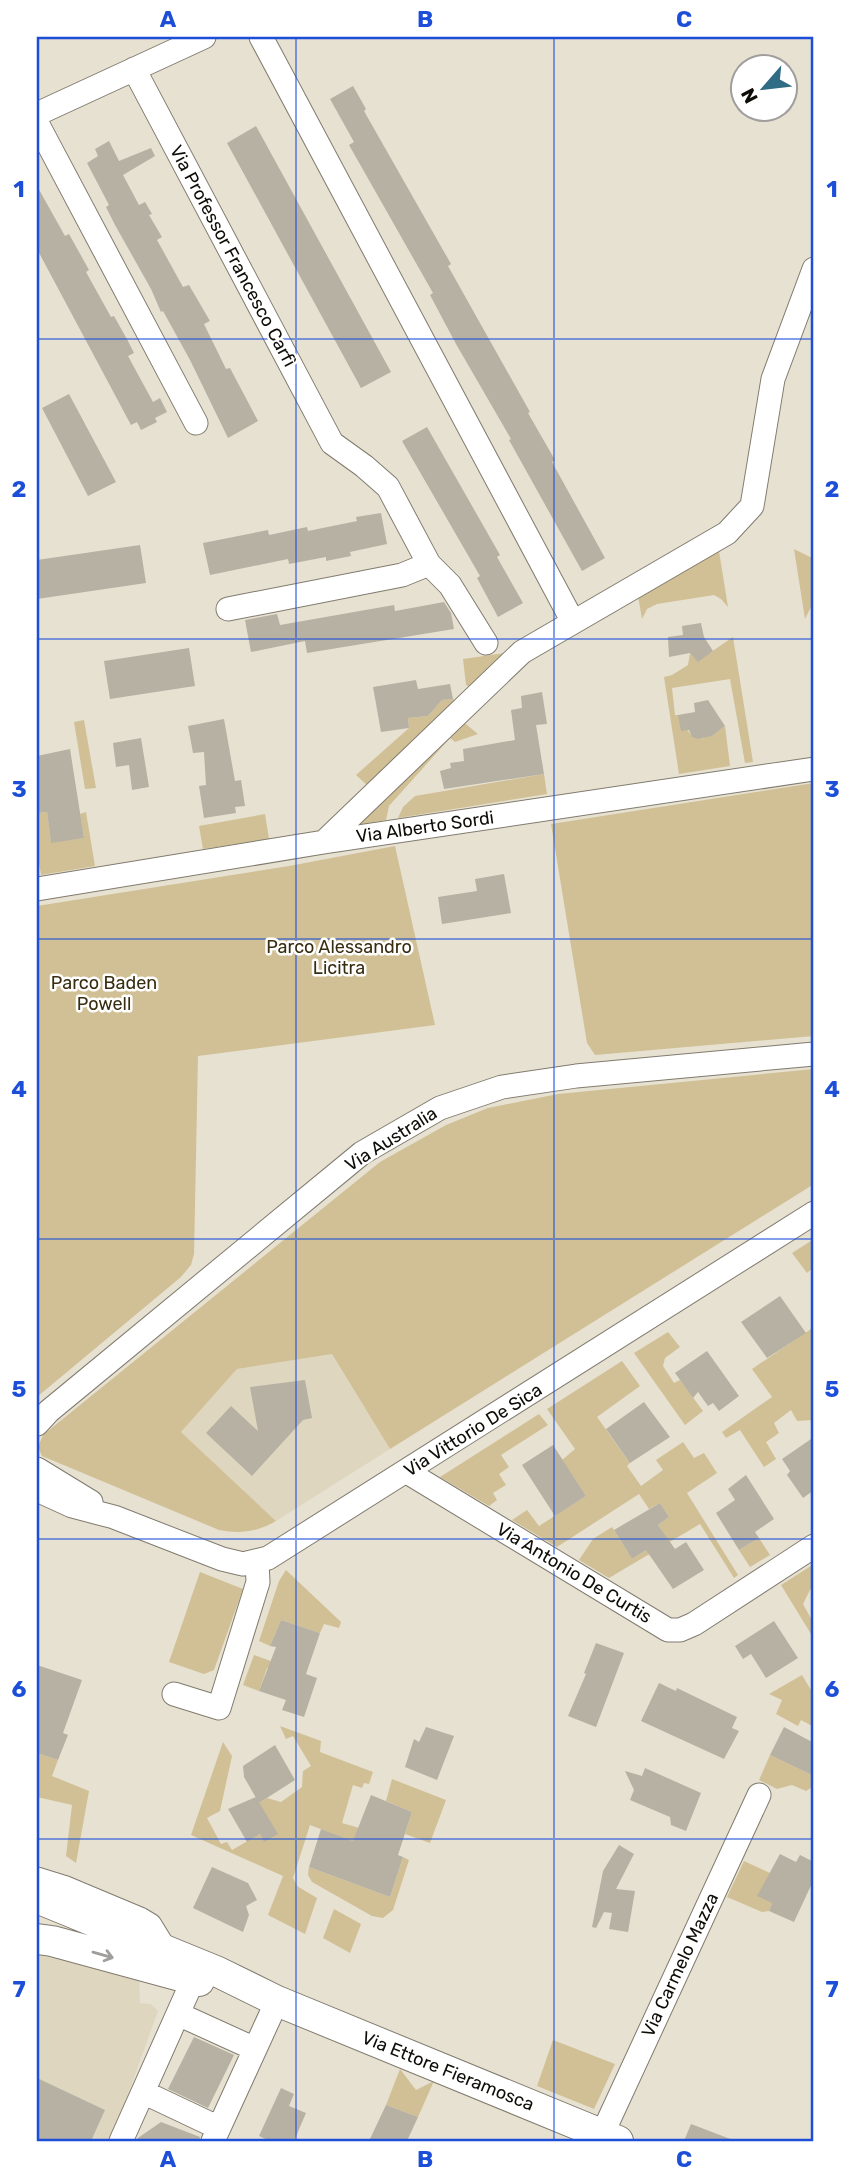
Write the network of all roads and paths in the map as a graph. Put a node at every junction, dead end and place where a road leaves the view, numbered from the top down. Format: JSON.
{"nodes":[{"id":1,"x":204,"y":37,"type":"edge"},
{"id":2,"x":261,"y":37,"type":"edge"},
{"id":3,"x":134,"y":69,"type":"junction"},
{"id":4,"x":37,"y":114,"type":"edge"},
{"id":5,"x":37,"y":123,"type":"edge"},
{"id":6,"x":814,"y":269,"type":"edge"},
{"id":7,"x":196,"y":423,"type":"dead end"},
{"id":8,"x":429,"y":564,"type":"junction"},
{"id":9,"x":228,"y":609,"type":"dead end"},
{"id":10,"x":573,"y":622,"type":"junction"},
{"id":11,"x":486,"y":643,"type":"dead end"},
{"id":12,"x":814,"y":769,"type":"edge"},
{"id":13,"x":324,"y":842,"type":"junction"},
{"id":14,"x":37,"y":889,"type":"edge"},
{"id":15,"x":814,"y":1054,"type":"edge"},
{"id":16,"x":814,"y":1213,"type":"edge"},
{"id":17,"x":41,"y":1418,"type":"edge"},
{"id":18,"x":37,"y":1468,"type":"edge"},
{"id":19,"x":407,"y":1472,"type":"junction"},
{"id":20,"x":37,"y":1490,"type":"edge"},
{"id":21,"x":114,"y":1517,"type":"junction"},
{"id":22,"x":814,"y":1546,"type":"edge"},
{"id":23,"x":257,"y":1562,"type":"junction"},
{"id":24,"x":174,"y":1693,"type":"dead end"},
{"id":25,"x":759,"y":1795,"type":"dead end"},
{"id":26,"x":37,"y":1879,"type":"edge"},
{"id":27,"x":37,"y":1898,"type":"edge"},
{"id":28,"x":37,"y":1939,"type":"edge"},
{"id":29,"x":166,"y":1951,"type":"junction"},
{"id":30,"x":193,"y":1980,"type":"junction"},
{"id":31,"x":277,"y":2001,"type":"junction"},
{"id":32,"x":178,"y":2014,"type":"junction"},
{"id":33,"x":255,"y":2049,"type":"junction"},
{"id":34,"x":142,"y":2092,"type":"junction"},
{"id":35,"x":216,"y":2135,"type":"edge"},
{"id":36,"x":606,"y":2139,"type":"edge"},
{"id":37,"x":121,"y":2141,"type":"edge"}],
"edges":[{"from":1,"to":3,"type":"street"},
{"from":2,"to":10,"type":"street"},
{"from":3,"to":4,"type":"street"},
{"from":3,"to":8,"type":"street","name":"Via Professor Francesco Carfì"},
{"from":5,"to":7,"type":"street"},
{"from":6,"to":10,"type":"street"},
{"from":8,"to":9,"type":"street"},
{"from":8,"to":11,"type":"street"},
{"from":10,"to":13,"type":"street"},
{"from":12,"to":13,"type":"street","name":"Via Alberto Sordi"},
{"from":13,"to":14,"type":"street","name":"Via Alberto Sordi"},
{"from":15,"to":17,"type":"street","name":"Via Australia"},
{"from":16,"to":19,"type":"street","name":"Via Vittorio De Sica"},
{"from":18,"to":21,"type":"street"},
{"from":19,"to":22,"type":"street","name":"Via Antonio De Curtis"},
{"from":19,"to":23,"type":"street","name":"Via Vittorio De Sica"},
{"from":20,"to":21,"type":"street"},
{"from":21,"to":23,"type":"street"},
{"from":23,"to":24,"type":"street"},
{"from":25,"to":36,"type":"street","name":"Via Carmelo Mazza"},
{"from":26,"to":29,"type":"street"},
{"from":27,"to":29,"type":"main road"},
{"from":28,"to":30,"type":"main road","one_way":true},
{"from":29,"to":31,"type":"main road"},
{"from":30,"to":31,"type":"main road"},
{"from":30,"to":32,"type":"street"},
{"from":31,"to":33,"type":"street"},
{"from":31,"to":36,"type":"main road","name":"Via Ettore Fieramosca"},
{"from":32,"to":33,"type":"street"},
{"from":32,"to":34,"type":"street"},
{"from":33,"to":35,"type":"street"},
{"from":34,"to":35,"type":"street"},
{"from":34,"to":37,"type":"street"}]}
